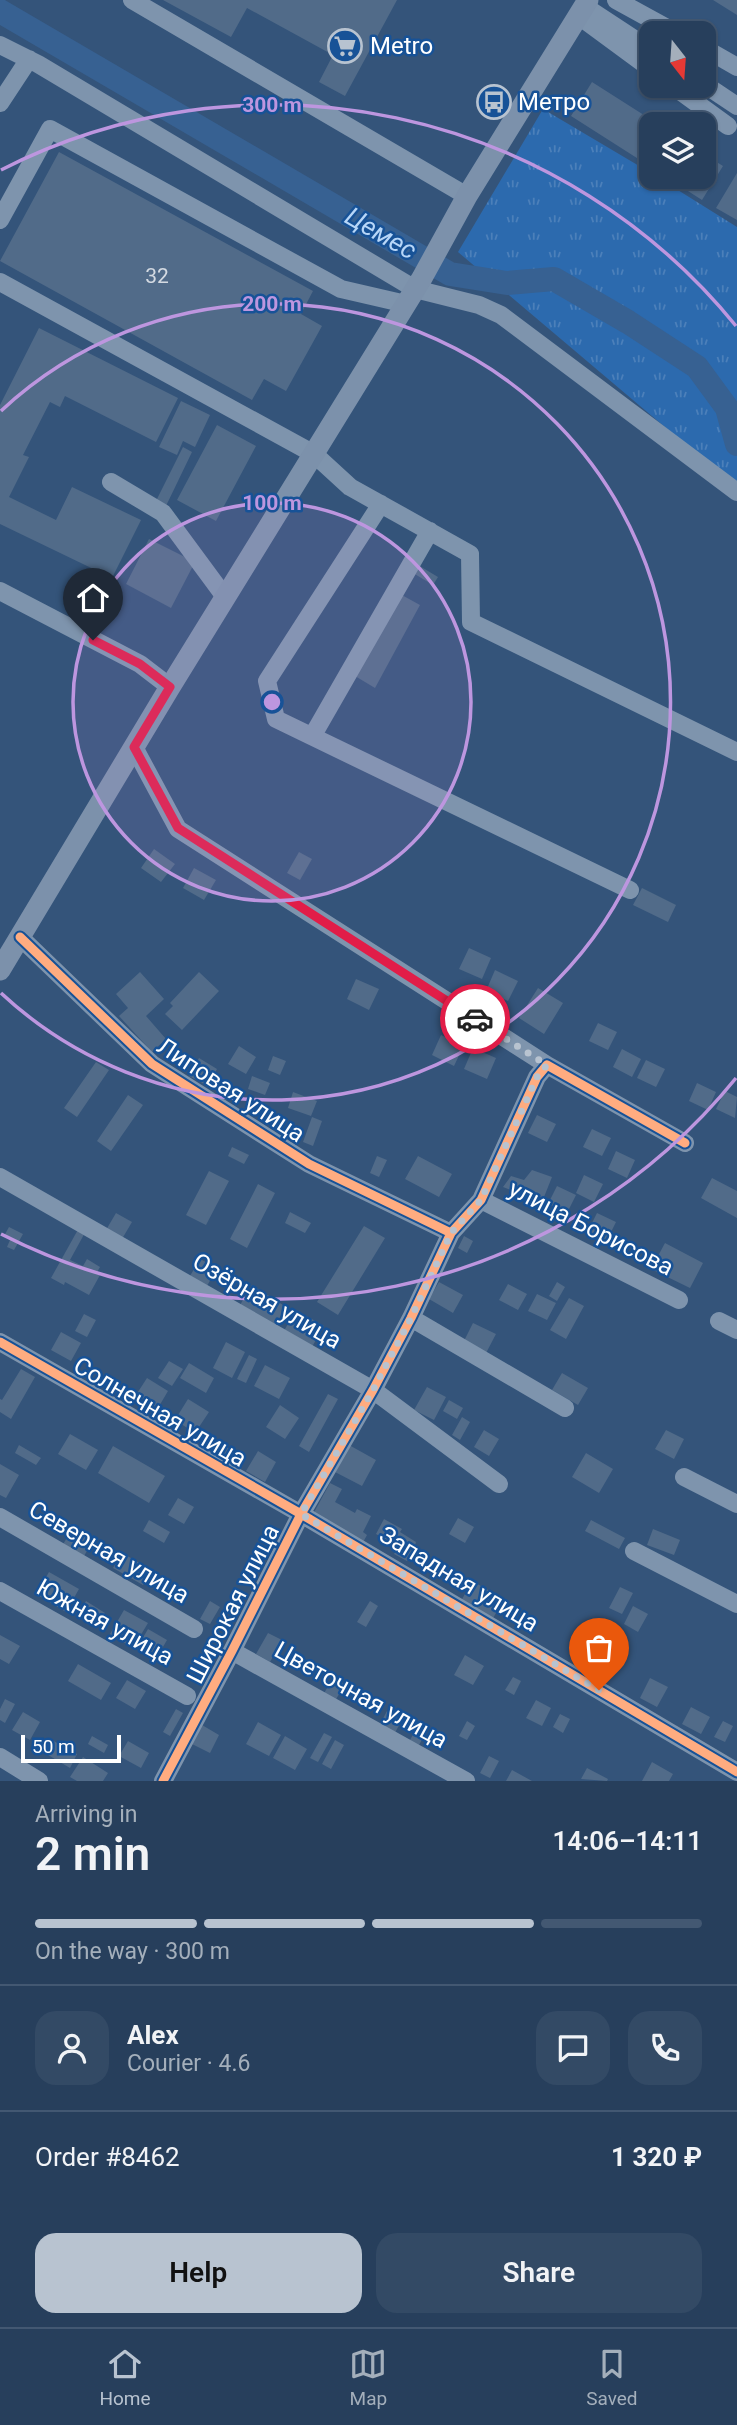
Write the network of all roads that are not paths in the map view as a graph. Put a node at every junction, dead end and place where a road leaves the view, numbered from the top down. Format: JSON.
{"nodes":[{"id":1,"x":132,"y":0,"type":"edge"},
{"id":2,"x":616,"y":0,"type":"edge"},
{"id":3,"x":584,"y":7,"type":"edge"},
{"id":4,"x":654,"y":21,"type":"edge"},
{"id":5,"x":639,"y":42,"type":"edge"},
{"id":6,"x":0,"y":45,"type":"edge"},
{"id":7,"x":716,"y":55,"type":"edge"},
{"id":8,"x":639,"y":58,"type":"edge"},
{"id":9,"x":29,"y":60,"type":"junction"},
{"id":10,"x":737,"y":66,"type":"edge"},
{"id":11,"x":716,"y":92,"type":"edge"},
{"id":12,"x":690,"y":98,"type":"edge"},
{"id":13,"x":0,"y":103,"type":"edge"},
{"id":14,"x":737,"y":106,"type":"edge"},
{"id":15,"x":728,"y":126,"type":"dead end"},
{"id":16,"x":467,"y":196,"type":"junction"},
{"id":17,"x":0,"y":220,"type":"edge"},
{"id":18,"x":0,"y":282,"type":"edge"},
{"id":19,"x":415,"y":290,"type":"junction"},
{"id":20,"x":314,"y":454,"type":"junction"},
{"id":21,"x":111,"y":482,"type":"dead end"},
{"id":22,"x":737,"y":492,"type":"edge"},
{"id":23,"x":381,"y":504,"type":"junction"},
{"id":24,"x":430,"y":531,"type":"junction"},
{"id":25,"x":0,"y":591,"type":"edge"},
{"id":26,"x":225,"y":597,"type":"junction"},
{"id":27,"x":170,"y":687,"type":"junction"},
{"id":28,"x":313,"y":735,"type":"junction"},
{"id":29,"x":134,"y":747,"type":"junction"},
{"id":30,"x":737,"y":752,"type":"edge"},
{"id":31,"x":631,"y":890,"type":"dead end"},
{"id":32,"x":20,"y":937,"type":"junction"},
{"id":33,"x":0,"y":970,"type":"edge"},
{"id":34,"x":542,"y":1071,"type":"junction"},
{"id":35,"x":685,"y":1143,"type":"dead end"},
{"id":36,"x":0,"y":1177,"type":"edge"},
{"id":37,"x":481,"y":1200,"type":"junction"},
{"id":38,"x":451,"y":1233,"type":"junction"},
{"id":39,"x":679,"y":1300,"type":"dead end"},
{"id":40,"x":411,"y":1318,"type":"junction"},
{"id":41,"x":719,"y":1321,"type":"dead end"},
{"id":42,"x":737,"y":1330,"type":"edge"},
{"id":43,"x":0,"y":1342,"type":"edge"},
{"id":44,"x":373,"y":1390,"type":"junction"},
{"id":45,"x":565,"y":1408,"type":"dead end"},
{"id":46,"x":684,"y":1477,"type":"dead end"},
{"id":47,"x":499,"y":1485,"type":"dead end"},
{"id":48,"x":737,"y":1504,"type":"edge"},
{"id":49,"x":301,"y":1514,"type":"junction"},
{"id":50,"x":0,"y":1517,"type":"edge"},
{"id":51,"x":635,"y":1551,"type":"dead end"},
{"id":52,"x":0,"y":1591,"type":"edge"},
{"id":53,"x":737,"y":1604,"type":"edge"},
{"id":54,"x":194,"y":1629,"type":"dead end"},
{"id":55,"x":232,"y":1651,"type":"junction"},
{"id":56,"x":187,"y":1696,"type":"dead end"},
{"id":57,"x":0,"y":1757,"type":"edge"},
{"id":58,"x":737,"y":1772,"type":"edge"},
{"id":59,"x":39,"y":1781,"type":"edge"},
{"id":60,"x":163,"y":1781,"type":"edge"},
{"id":61,"x":466,"y":1781,"type":"edge"}],
"edges":[{"from":1,"to":16,"type":"street"},
{"from":2,"to":4,"type":"street"},
{"from":3,"to":5,"type":"street"},
{"from":3,"to":8,"type":"street"},
{"from":3,"to":16,"type":"main road"},
{"from":6,"to":9,"type":"street"},
{"from":7,"to":10,"type":"street"},
{"from":9,"to":13,"type":"street"},
{"from":9,"to":19,"type":"street"},
{"from":11,"to":14,"type":"street"},
{"from":12,"to":15,"type":"street"},
{"from":16,"to":19,"type":"main road"},
{"from":17,"to":19,"type":"street"},
{"from":18,"to":20,"type":"street"},
{"from":19,"to":20,"type":"main road"},
{"from":19,"to":22,"type":"street"},
{"from":20,"to":23,"type":"street"},
{"from":20,"to":26,"type":"main road"},
{"from":21,"to":26,"type":"street"},
{"from":23,"to":24,"type":"street"},
{"from":23,"to":28,"type":"street"},
{"from":24,"to":28,"type":"street"},
{"from":24,"to":30,"type":"street"},
{"from":25,"to":27,"type":"street"},
{"from":26,"to":27,"type":"main road"},
{"from":27,"to":29,"type":"main road"},
{"from":28,"to":31,"type":"street"},
{"from":29,"to":32,"type":"main road"},
{"from":29,"to":34,"type":"street"},
{"from":32,"to":33,"type":"main road"},
{"from":32,"to":38,"type":"street","name":"Липовая улица"},
{"from":34,"to":35,"type":"street"},
{"from":34,"to":37,"type":"street","name":"Широкая улица"},
{"from":36,"to":44,"type":"street","name":"Озёрная улица"},
{"from":37,"to":38,"type":"street","name":"Широкая улица"},
{"from":37,"to":39,"type":"street","name":"улица Борисова"},
{"from":38,"to":40,"type":"street","name":"Широкая улица"},
{"from":40,"to":44,"type":"street","name":"Широкая улица"},
{"from":40,"to":45,"type":"street"},
{"from":41,"to":42,"type":"street"},
{"from":43,"to":49,"type":"street","name":"Солнечная улица"},
{"from":44,"to":47,"type":"street","name":"Озёрная улица"},
{"from":44,"to":49,"type":"street","name":"Широкая улица"},
{"from":46,"to":48,"type":"street"},
{"from":49,"to":55,"type":"street","name":"Широкая улица"},
{"from":49,"to":58,"type":"street","name":"Западная улица"},
{"from":50,"to":54,"type":"street","name":"Северная улица"},
{"from":51,"to":53,"type":"street"},
{"from":52,"to":56,"type":"street","name":"Южная улица"},
{"from":55,"to":60,"type":"street","name":"Широкая улица"},
{"from":55,"to":61,"type":"street","name":"Цветочная улица"},
{"from":57,"to":59,"type":"street"}]}
